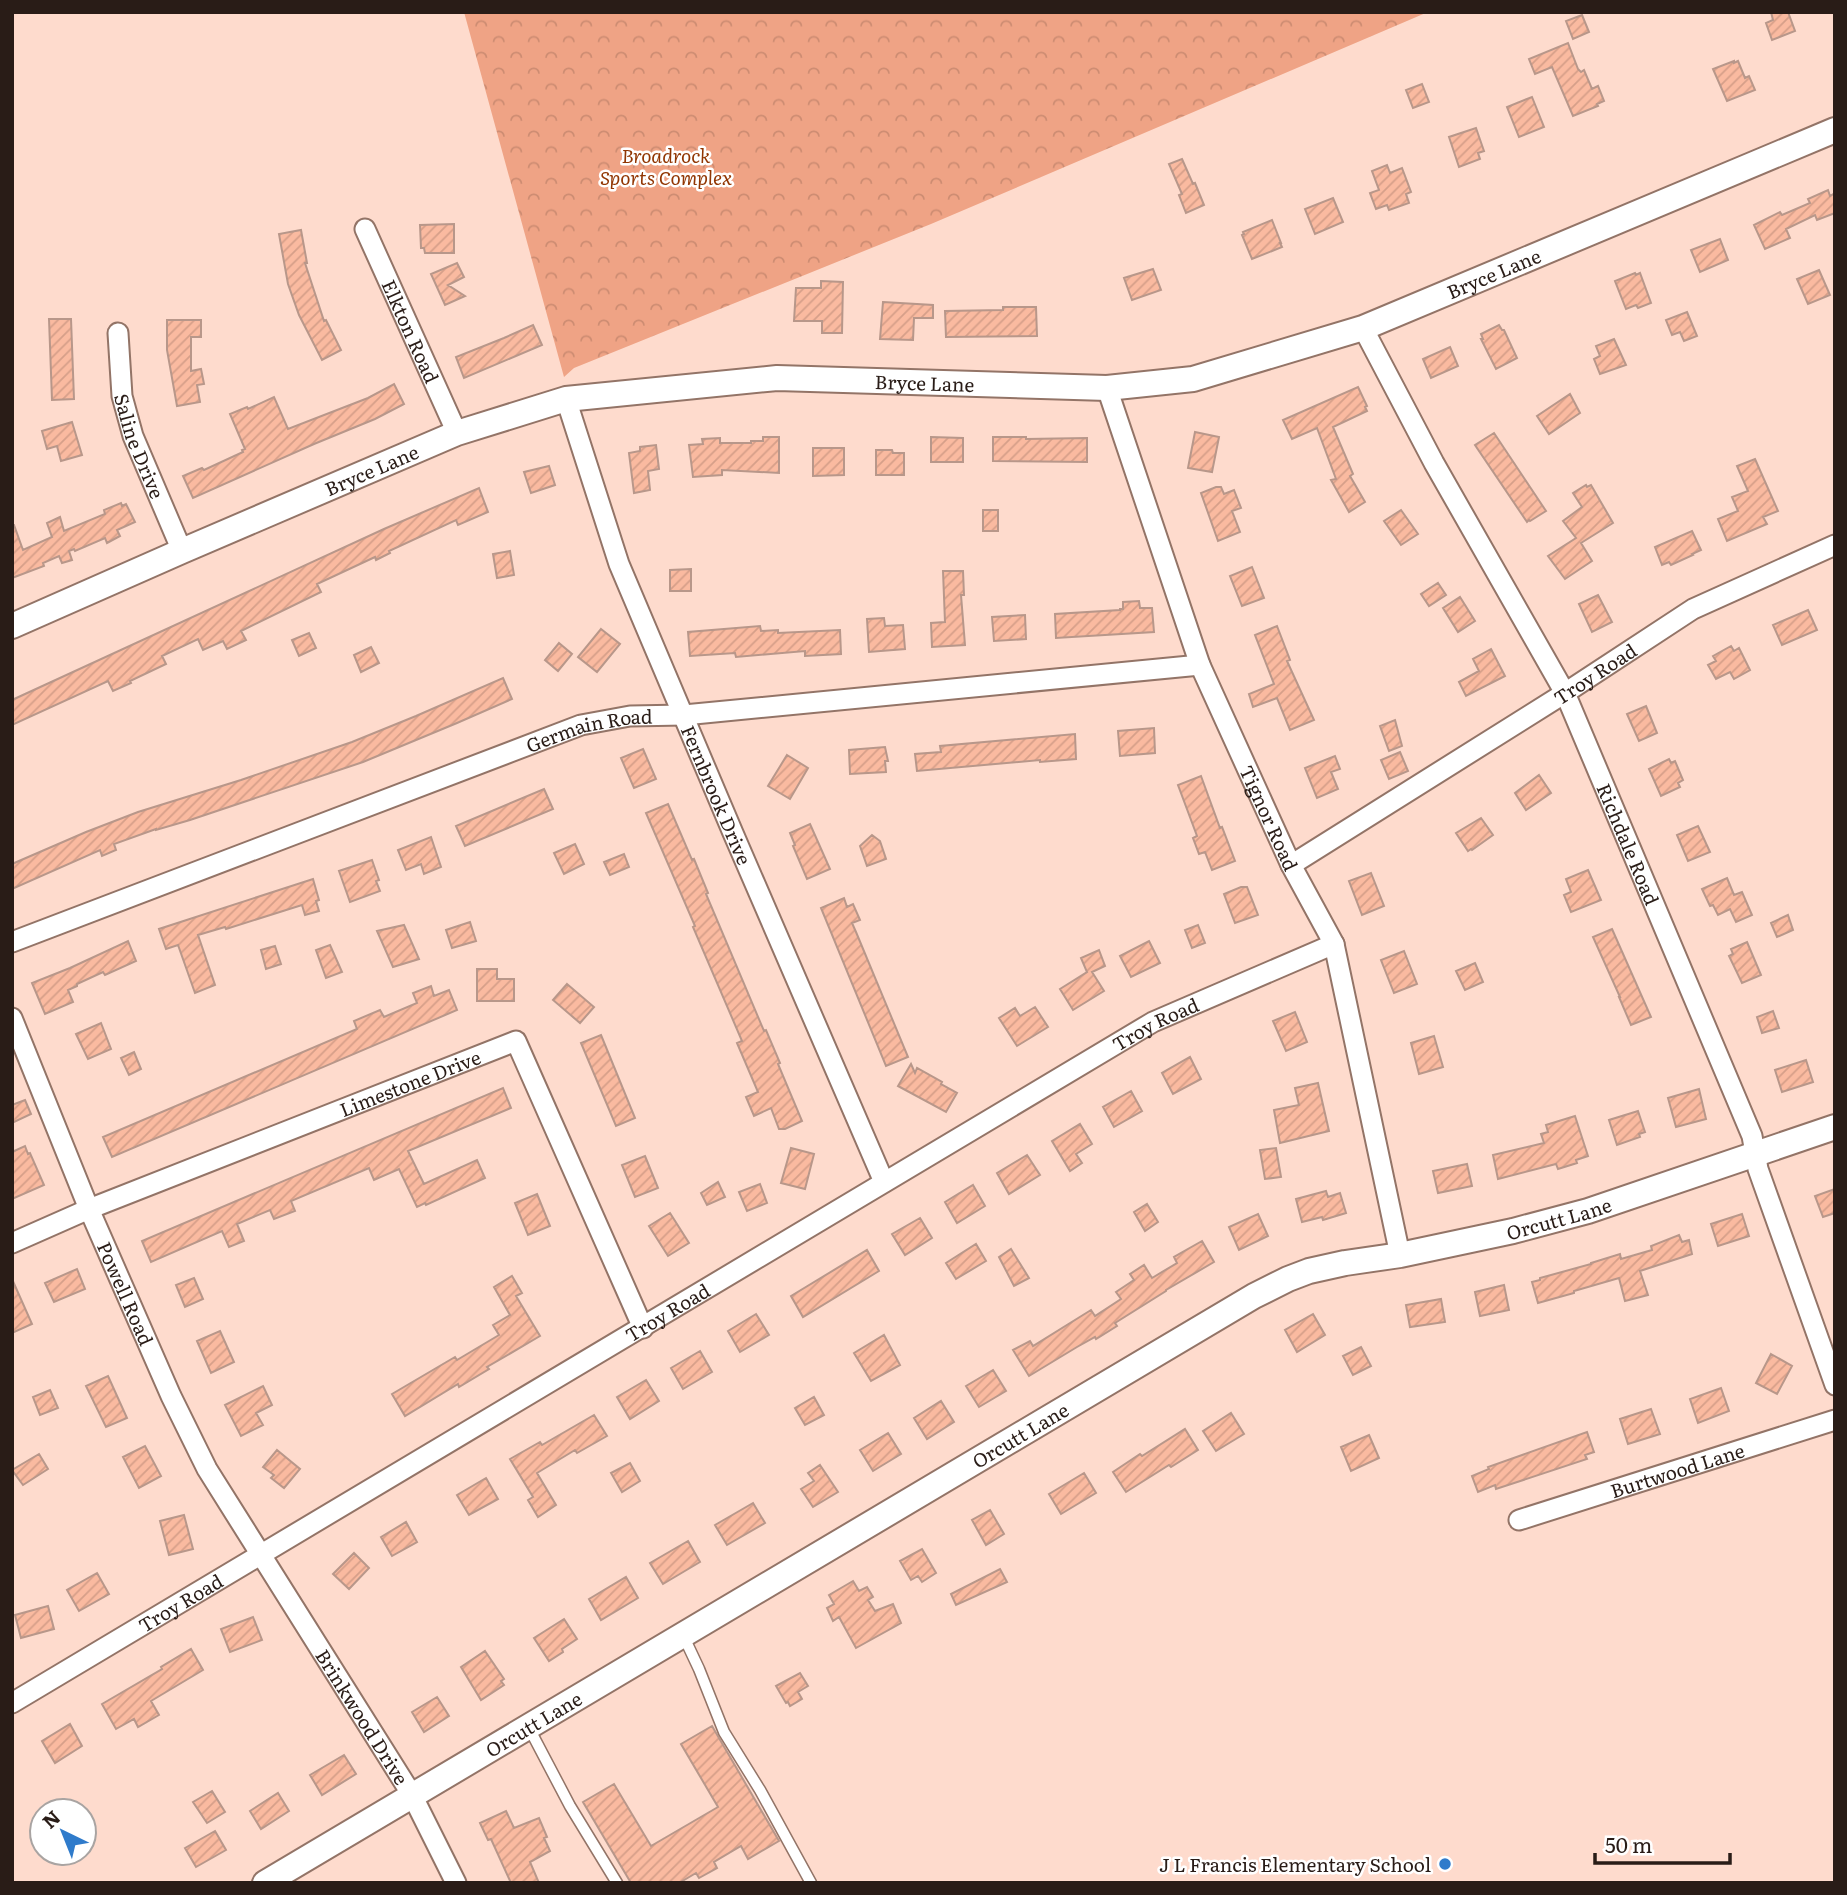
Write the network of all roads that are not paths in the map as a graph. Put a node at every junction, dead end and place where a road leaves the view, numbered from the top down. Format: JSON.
{"nodes":[{"id":1,"x":1835,"y":130,"type":"edge"},
{"id":2,"x":365,"y":229,"type":"dead end"},
{"id":3,"x":1363,"y":328,"type":"junction"},
{"id":4,"x":118,"y":333,"type":"dead end"},
{"id":5,"x":1107,"y":388,"type":"junction"},
{"id":6,"x":566,"y":399,"type":"junction"},
{"id":7,"x":457,"y":433,"type":"junction"},
{"id":8,"x":1835,"y":545,"type":"edge"},
{"id":9,"x":181,"y":551,"type":"junction"},
{"id":10,"x":12,"y":626,"type":"edge"},
{"id":11,"x":1200,"y":665,"type":"junction"},
{"id":12,"x":1565,"y":693,"type":"junction"},
{"id":13,"x":684,"y":715,"type":"junction"},
{"id":14,"x":1291,"y":864,"type":"junction"},
{"id":15,"x":12,"y":942,"type":"edge"},
{"id":16,"x":1334,"y":944,"type":"junction"},
{"id":17,"x":12,"y":1018,"type":"edge"},
{"id":18,"x":1835,"y":1127,"type":"edge"},
{"id":19,"x":1755,"y":1154,"type":"junction"},
{"id":20,"x":884,"y":1182,"type":"junction"},
{"id":21,"x":89,"y":1209,"type":"junction"},
{"id":22,"x":12,"y":1243,"type":"edge"},
{"id":23,"x":1400,"y":1255,"type":"junction"},
{"id":24,"x":643,"y":1328,"type":"junction"},
{"id":25,"x":1835,"y":1385,"type":"edge"},
{"id":26,"x":1835,"y":1420,"type":"edge"},
{"id":27,"x":1519,"y":1520,"type":"dead end"},
{"id":28,"x":261,"y":1555,"type":"junction"},
{"id":29,"x":682,"y":1634,"type":"junction"},
{"id":30,"x":15,"y":1695,"type":"edge"},
{"id":31,"x":527,"y":1726,"type":"junction"},
{"id":32,"x":412,"y":1795,"type":"junction"},
{"id":33,"x":265,"y":1883,"type":"edge"},
{"id":34,"x":456,"y":1883,"type":"edge"},
{"id":35,"x":617,"y":1883,"type":"edge"},
{"id":36,"x":811,"y":1883,"type":"edge"}],
"edges":[{"from":1,"to":3,"type":"street","name":"Bryce Lane"},
{"from":2,"to":7,"type":"street","name":"Elkton Road"},
{"from":3,"to":5,"type":"street","name":"Bryce Lane"},
{"from":3,"to":12,"type":"street","name":"Richdale Road"},
{"from":4,"to":9,"type":"street","name":"Saline Drive"},
{"from":5,"to":6,"type":"street","name":"Bryce Lane"},
{"from":5,"to":11,"type":"street","name":"Tignor Road"},
{"from":6,"to":7,"type":"street","name":"Bryce Lane"},
{"from":6,"to":13,"type":"street","name":"Fernbrook Drive"},
{"from":7,"to":9,"type":"street","name":"Bryce Lane"},
{"from":8,"to":12,"type":"street","name":"Troy Road"},
{"from":9,"to":10,"type":"street","name":"Bryce Lane"},
{"from":11,"to":13,"type":"street","name":"Germain Road"},
{"from":11,"to":14,"type":"street","name":"Tignor Road"},
{"from":12,"to":14,"type":"street","name":"Troy Road"},
{"from":12,"to":19,"type":"street","name":"Richdale Road"},
{"from":13,"to":15,"type":"street","name":"Germain Road"},
{"from":13,"to":20,"type":"street","name":"Fernbrook Drive"},
{"from":14,"to":16,"type":"street","name":"Tignor Road"},
{"from":16,"to":20,"type":"street","name":"Troy Road"},
{"from":16,"to":23,"type":"street","name":"Tignor Road"},
{"from":17,"to":21,"type":"street","name":"Powell Road"},
{"from":18,"to":19,"type":"street","name":"Orcutt Lane"},
{"from":19,"to":23,"type":"street","name":"Orcutt Lane"},
{"from":19,"to":25,"type":"street","name":"Richdale Road"},
{"from":20,"to":24,"type":"street","name":"Troy Road"},
{"from":21,"to":22,"type":"street","name":"Limestone Drive"},
{"from":21,"to":24,"type":"street","name":"Limestone Drive"},
{"from":21,"to":28,"type":"street","name":"Powell Road"},
{"from":23,"to":29,"type":"street","name":"Orcutt Lane"},
{"from":24,"to":28,"type":"street","name":"Troy Road"},
{"from":26,"to":27,"type":"street","name":"Burtwood Lane"},
{"from":28,"to":30,"type":"street","name":"Troy Road"},
{"from":28,"to":32,"type":"street","name":"Brinkwood Drive"},
{"from":29,"to":31,"type":"street","name":"Orcutt Lane"},
{"from":29,"to":36,"type":"lane"},
{"from":31,"to":32,"type":"street","name":"Orcutt Lane"},
{"from":31,"to":35,"type":"lane"},
{"from":32,"to":33,"type":"street","name":"Orcutt Lane"},
{"from":32,"to":34,"type":"street","name":"Brinkwood Drive"}]}
